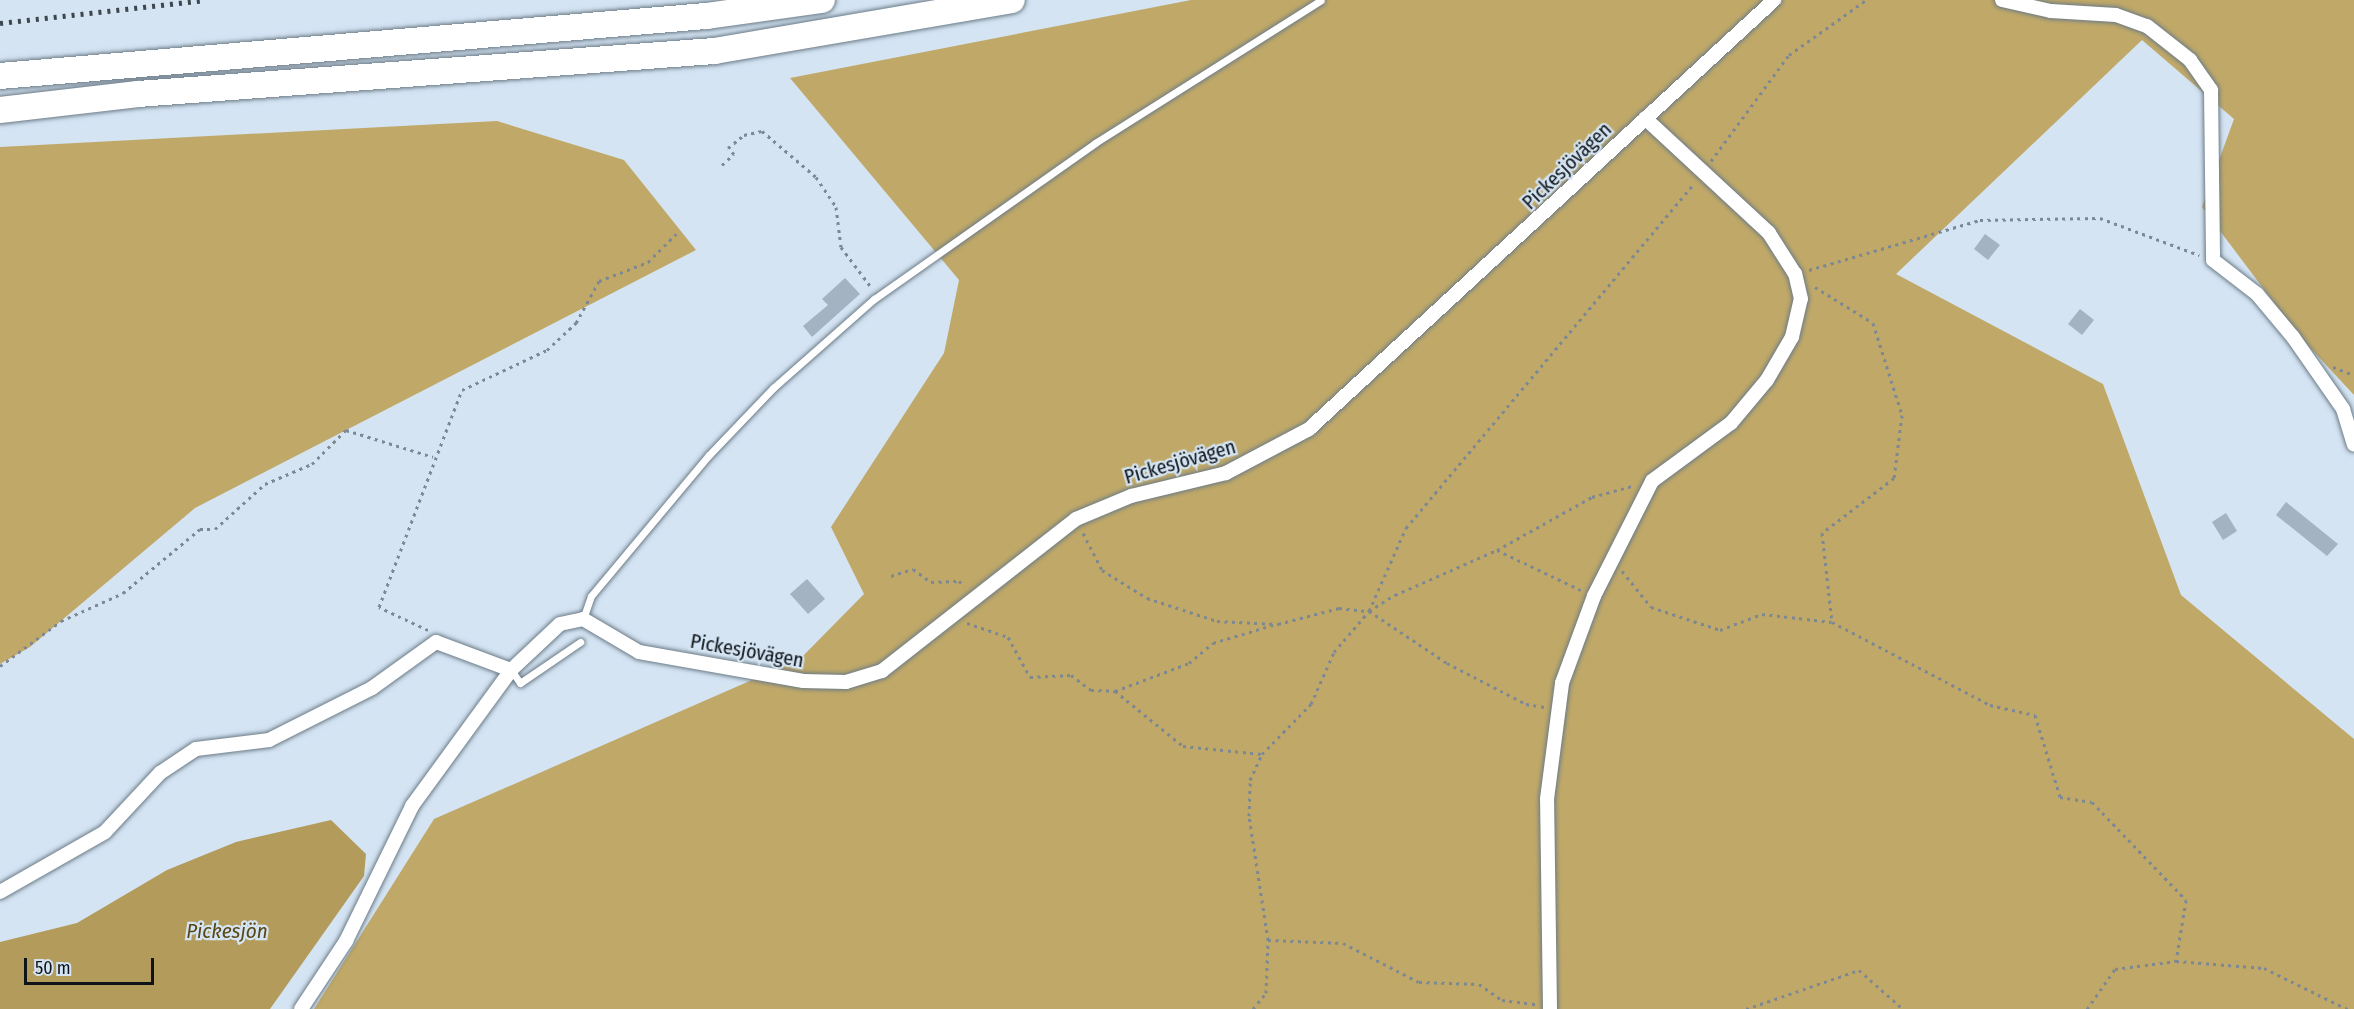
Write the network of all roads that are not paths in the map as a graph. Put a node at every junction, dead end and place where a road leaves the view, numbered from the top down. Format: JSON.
{"nodes":[{"id":1,"x":822,"y":0,"type":"edge"},
{"id":2,"x":1012,"y":0,"type":"edge"},
{"id":3,"x":1321,"y":0,"type":"edge"},
{"id":4,"x":1774,"y":0,"type":"edge"},
{"id":5,"x":2002,"y":0,"type":"edge"},
{"id":6,"x":0,"y":76,"type":"edge"},
{"id":7,"x":0,"y":110,"type":"edge"},
{"id":8,"x":1645,"y":118,"type":"junction"},
{"id":9,"x":2354,"y":444,"type":"edge"},
{"id":10,"x":583,"y":619,"type":"junction"},
{"id":11,"x":580,"y":642,"type":"dead end"},
{"id":12,"x":511,"y":670,"type":"junction"},
{"id":13,"x":0,"y":892,"type":"edge"},
{"id":14,"x":1550,"y":1008,"type":"edge"},
{"id":15,"x":301,"y":1009,"type":"edge"}],
"edges":[{"from":1,"to":6,"type":"highway"},
{"from":2,"to":7,"type":"highway"},
{"from":3,"to":10,"type":"lane"},
{"from":4,"to":8,"type":"street","name":"Pickesjövägen"},
{"from":5,"to":9,"type":"street"},
{"from":8,"to":10,"type":"street","name":"Pickesjövägen"},
{"from":8,"to":14,"type":"street"},
{"from":10,"to":12,"type":"street"},
{"from":11,"to":12,"type":"lane"},
{"from":12,"to":13,"type":"street"},
{"from":12,"to":15,"type":"street"}]}
